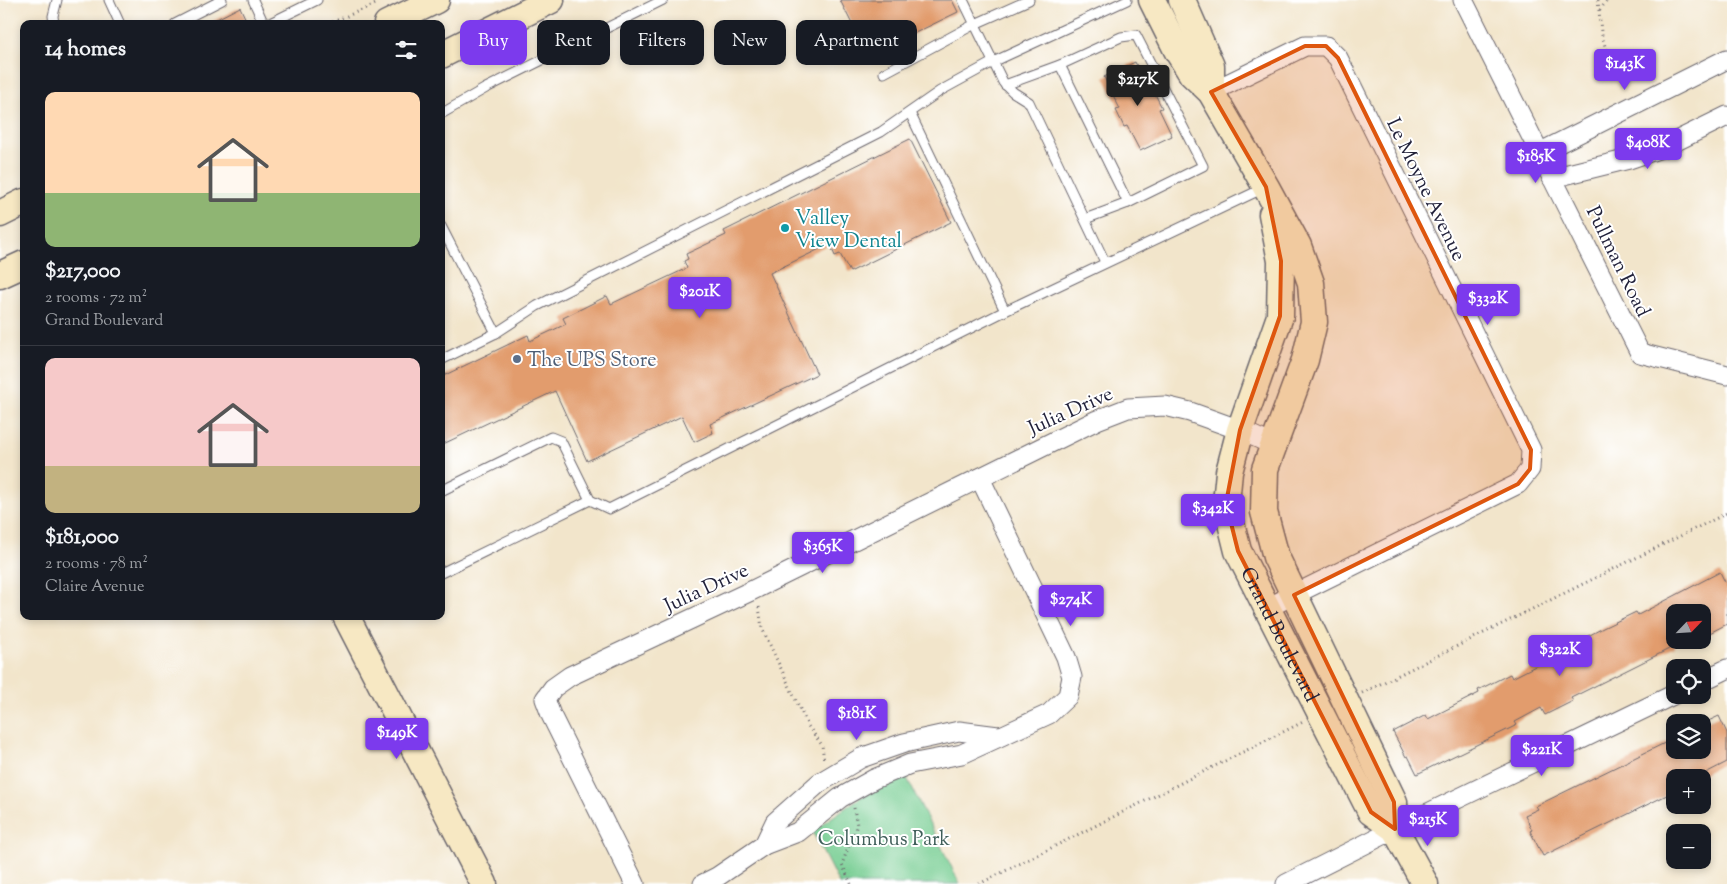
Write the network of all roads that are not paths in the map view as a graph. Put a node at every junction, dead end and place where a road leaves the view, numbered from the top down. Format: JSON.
{"nodes":[{"id":1,"x":56,"y":0,"type":"edge"},
{"id":2,"x":109,"y":0,"type":"edge"},
{"id":3,"x":222,"y":0,"type":"edge"},
{"id":4,"x":252,"y":0,"type":"edge"},
{"id":5,"x":317,"y":0,"type":"edge"},
{"id":6,"x":436,"y":0,"type":"edge"},
{"id":7,"x":551,"y":0,"type":"edge"},
{"id":8,"x":663,"y":0,"type":"edge"},
{"id":9,"x":963,"y":0,"type":"edge"},
{"id":10,"x":1029,"y":0,"type":"edge"},
{"id":11,"x":1127,"y":0,"type":"edge"},
{"id":12,"x":1152,"y":0,"type":"edge"},
{"id":13,"x":1182,"y":0,"type":"edge"},
{"id":14,"x":1463,"y":0,"type":"edge"},
{"id":15,"x":1113,"y":3,"type":"edge"},
{"id":16,"x":54,"y":20,"type":"edge"},
{"id":17,"x":118,"y":20,"type":"edge"},
{"id":18,"x":183,"y":20,"type":"edge"},
{"id":19,"x":262,"y":20,"type":"edge"},
{"id":20,"x":276,"y":20,"type":"edge"},
{"id":21,"x":395,"y":20,"type":"edge"},
{"id":22,"x":975,"y":24,"type":"junction"},
{"id":23,"x":445,"y":53,"type":"edge"},
{"id":24,"x":1727,"y":59,"type":"edge"},
{"id":25,"x":993,"y":62,"type":"junction"},
{"id":26,"x":1060,"y":65,"type":"junction"},
{"id":27,"x":884,"y":73,"type":"dead end"},
{"id":28,"x":1005,"y":85,"type":"junction"},
{"id":29,"x":1211,"y":92,"type":"junction"},
{"id":30,"x":445,"y":112,"type":"edge"},
{"id":31,"x":910,"y":113,"type":"junction"},
{"id":32,"x":1727,"y":116,"type":"edge"},
{"id":33,"x":1539,"y":153,"type":"junction"},
{"id":34,"x":1552,"y":178,"type":"junction"},
{"id":35,"x":1266,"y":187,"type":"junction"},
{"id":36,"x":1128,"y":203,"type":"junction"},
{"id":37,"x":20,"y":204,"type":"edge"},
{"id":38,"x":0,"y":214,"type":"edge"},
{"id":39,"x":1085,"y":219,"type":"junction"},
{"id":40,"x":445,"y":239,"type":"edge"},
{"id":41,"x":1105,"y":262,"type":"junction"},
{"id":42,"x":20,"y":266,"type":"edge"},
{"id":43,"x":0,"y":275,"type":"edge"},
{"id":44,"x":1005,"y":311,"type":"junction"},
{"id":45,"x":496,"y":333,"type":"junction"},
{"id":46,"x":445,"y":358,"type":"edge"},
{"id":47,"x":1727,"y":375,"type":"edge"},
{"id":48,"x":1240,"y":430,"type":"junction"},
{"id":49,"x":1273,"y":445,"type":"junction"},
{"id":50,"x":980,"y":478,"type":"junction"},
{"id":51,"x":445,"y":488,"type":"edge"},
{"id":52,"x":590,"y":500,"type":"junction"},
{"id":53,"x":445,"y":571,"type":"edge"},
{"id":54,"x":1294,"y":595,"type":"junction"},
{"id":55,"x":1267,"y":608,"type":"junction"},
{"id":56,"x":351,"y":620,"type":"edge"},
{"id":57,"x":1727,"y":669,"type":"edge"},
{"id":58,"x":1711,"y":677,"type":"edge"},
{"id":59,"x":1666,"y":698,"type":"edge"},
{"id":60,"x":998,"y":736,"type":"junction"},
{"id":61,"x":1395,"y":829,"type":"junction"},
{"id":62,"x":764,"y":845,"type":"junction"},
{"id":63,"x":484,"y":884,"type":"edge"},
{"id":64,"x":635,"y":884,"type":"edge"},
{"id":65,"x":703,"y":884,"type":"edge"},
{"id":66,"x":1286,"y":884,"type":"edge"},
{"id":67,"x":1425,"y":884,"type":"edge"}],
"edges":[{"from":1,"to":16,"type":"lane"},
{"from":2,"to":17,"type":"lane"},
{"from":3,"to":18,"type":"lane"},
{"from":4,"to":19,"type":"lane"},
{"from":5,"to":20,"type":"lane"},
{"from":6,"to":21,"type":"street"},
{"from":7,"to":23,"type":"street"},
{"from":8,"to":30,"type":"lane"},
{"from":9,"to":22,"type":"lane"},
{"from":10,"to":22,"type":"lane"},
{"from":11,"to":15,"type":"lane"},
{"from":12,"to":29,"type":"street","name":"Grand Boulevard"},
{"from":13,"to":29,"type":"street"},
{"from":14,"to":33,"type":"street","name":"Pullman Road"},
{"from":15,"to":25,"type":"lane"},
{"from":22,"to":25,"type":"lane"},
{"from":22,"to":27,"type":"lane"},
{"from":24,"to":33,"type":"street"},
{"from":25,"to":28,"type":"lane"},
{"from":25,"to":31,"type":"lane"},
{"from":26,"to":28,"type":"lane"},
{"from":26,"to":36,"type":"lane"},
{"from":26,"to":36,"type":"lane"},
{"from":28,"to":39,"type":"lane"},
{"from":29,"to":35,"type":"street","name":"Grand Boulevard"},
{"from":29,"to":54,"type":"street","name":"Le Moyne Avenue"},
{"from":31,"to":44,"type":"lane"},
{"from":31,"to":45,"type":"lane"},
{"from":32,"to":34,"type":"street"},
{"from":33,"to":34,"type":"street","name":"Pullman Road"},
{"from":34,"to":47,"type":"street","name":"Pullman Road"},
{"from":35,"to":41,"type":"lane"},
{"from":35,"to":48,"type":"street","name":"Grand Boulevard"},
{"from":35,"to":49,"type":"street","name":"Grand Boulevard"},
{"from":36,"to":39,"type":"lane"},
{"from":37,"to":38,"type":"street"},
{"from":39,"to":41,"type":"lane"},
{"from":40,"to":45,"type":"lane"},
{"from":41,"to":44,"type":"lane"},
{"from":42,"to":43,"type":"street"},
{"from":44,"to":52,"type":"lane"},
{"from":45,"to":46,"type":"lane"},
{"from":48,"to":49,"type":"street","name":"Julia Drive"},
{"from":48,"to":50,"type":"street","name":"Julia Drive"},
{"from":48,"to":55,"type":"street","name":"Grand Boulevard"},
{"from":49,"to":54,"type":"street","name":"Grand Boulevard"},
{"from":50,"to":60,"type":"street"},
{"from":50,"to":64,"type":"street","name":"Julia Drive"},
{"from":51,"to":52,"type":"lane"},
{"from":52,"to":53,"type":"lane"},
{"from":54,"to":55,"type":"street","name":"Le Moyne Avenue"},
{"from":54,"to":61,"type":"street","name":"Grand Boulevard"},
{"from":55,"to":61,"type":"street","name":"Grand Boulevard"},
{"from":56,"to":63,"type":"street"},
{"from":57,"to":58,"type":"street"},
{"from":59,"to":61,"type":"street"},
{"from":60,"to":62,"type":"street"},
{"from":60,"to":62,"type":"street"},
{"from":61,"to":66,"type":"street"},
{"from":61,"to":67,"type":"street","name":"Grand Boulevard"},
{"from":62,"to":65,"type":"street"}]}
